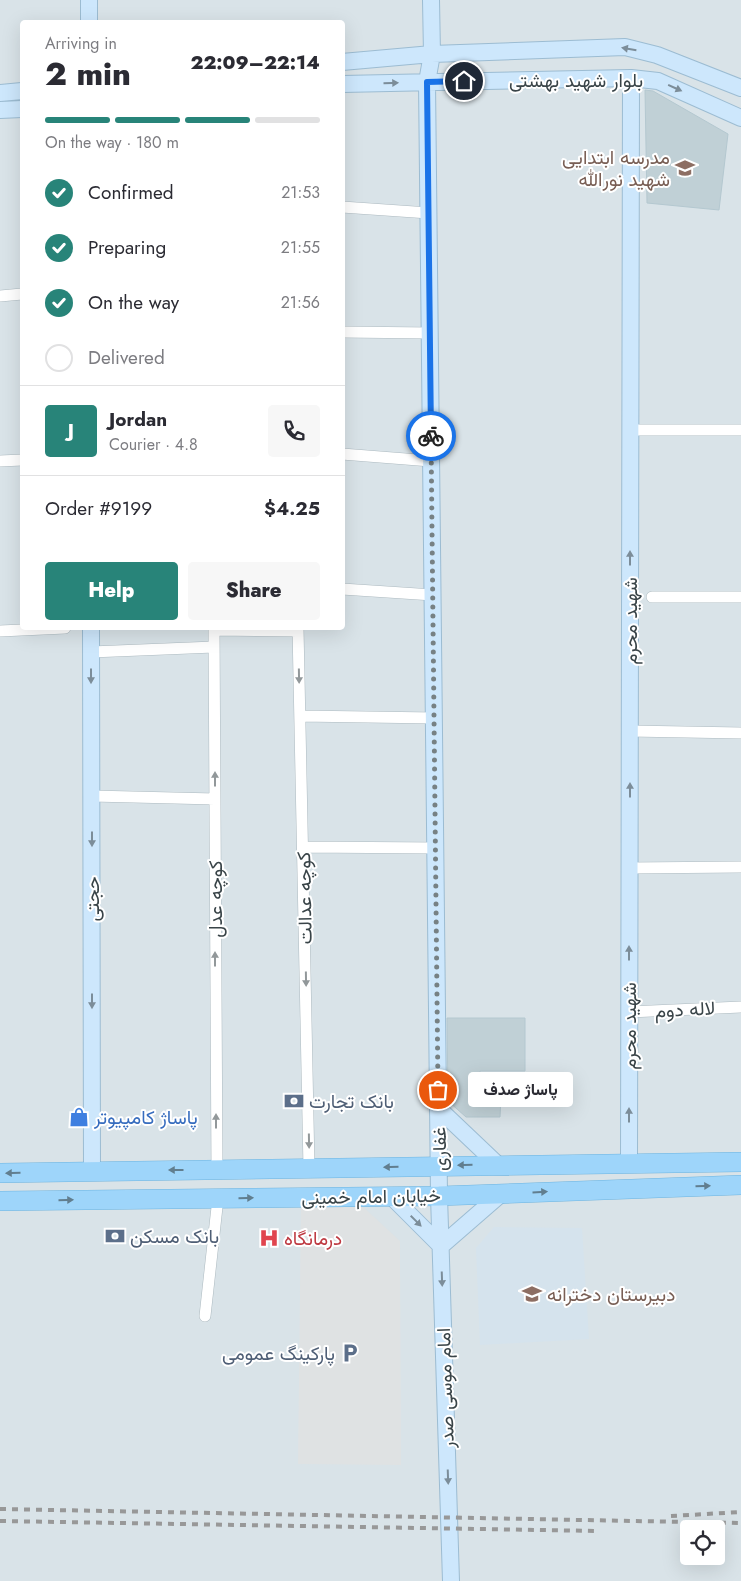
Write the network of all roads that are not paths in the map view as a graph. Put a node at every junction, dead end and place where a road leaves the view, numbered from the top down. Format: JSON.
{"nodes":[{"id":1,"x":89,"y":0,"type":"edge"},
{"id":2,"x":431,"y":0,"type":"edge"},
{"id":3,"x":89,"y":20,"type":"edge"},
{"id":4,"x":432,"y":54,"type":"junction"},
{"id":5,"x":345,"y":62,"type":"edge"},
{"id":6,"x":631,"y":78,"type":"junction"},
{"id":7,"x":427,"y":82,"type":"junction"},
{"id":8,"x":345,"y":84,"type":"edge"},
{"id":9,"x":741,"y":88,"type":"edge"},
{"id":10,"x":20,"y":91,"type":"edge"},
{"id":11,"x":0,"y":93,"type":"edge"},
{"id":12,"x":20,"y":109,"type":"edge"},
{"id":13,"x":0,"y":110,"type":"edge"},
{"id":14,"x":741,"y":118,"type":"edge"},
{"id":15,"x":345,"y":207,"type":"edge"},
{"id":16,"x":428,"y":213,"type":"junction"},
{"id":17,"x":20,"y":294,"type":"edge"},
{"id":18,"x":0,"y":296,"type":"edge"},
{"id":19,"x":345,"y":332,"type":"edge"},
{"id":20,"x":430,"y":333,"type":"junction"},
{"id":21,"x":630,"y":430,"type":"junction"},
{"id":22,"x":741,"y":430,"type":"edge"},
{"id":23,"x":345,"y":454,"type":"edge"},
{"id":24,"x":20,"y":460,"type":"edge"},
{"id":25,"x":0,"y":461,"type":"edge"},
{"id":26,"x":431,"y":461,"type":"junction"},
{"id":27,"x":345,"y":589,"type":"edge"},
{"id":28,"x":433,"y":595,"type":"junction"},
{"id":29,"x":652,"y":597,"type":"dead end"},
{"id":30,"x":741,"y":597,"type":"edge"},
{"id":31,"x":20,"y":629,"type":"edge"},
{"id":32,"x":0,"y":630,"type":"edge"},
{"id":33,"x":91,"y":630,"type":"edge"},
{"id":34,"x":214,"y":630,"type":"edge"},
{"id":35,"x":298,"y":630,"type":"edge"},
{"id":36,"x":214,"y":647,"type":"junction"},
{"id":37,"x":91,"y":652,"type":"junction"},
{"id":38,"x":300,"y":716,"type":"junction"},
{"id":39,"x":434,"y":718,"type":"junction"},
{"id":40,"x":630,"y":731,"type":"junction"},
{"id":41,"x":741,"y":733,"type":"edge"},
{"id":42,"x":92,"y":796,"type":"junction"},
{"id":43,"x":215,"y":799,"type":"junction"},
{"id":44,"x":303,"y":847,"type":"junction"},
{"id":45,"x":436,"y":848,"type":"junction"},
{"id":46,"x":741,"y":867,"type":"edge"},
{"id":47,"x":630,"y":868,"type":"junction"},
{"id":48,"x":741,"y":1007,"type":"edge"},
{"id":49,"x":629,"y":1012,"type":"junction"},
{"id":50,"x":439,"y":1109,"type":"junction"},
{"id":51,"x":741,"y":1162,"type":"edge"},
{"id":52,"x":629,"y":1164,"type":"junction"},
{"id":53,"x":498,"y":1165,"type":"junction"},
{"id":54,"x":439,"y":1166,"type":"junction"},
{"id":55,"x":310,"y":1168,"type":"junction"},
{"id":56,"x":216,"y":1170,"type":"junction"},
{"id":57,"x":92,"y":1171,"type":"junction"},
{"id":58,"x":0,"y":1173,"type":"edge"},
{"id":59,"x":741,"y":1184,"type":"edge"},
{"id":60,"x":502,"y":1193,"type":"junction"},
{"id":61,"x":391,"y":1196,"type":"junction"},
{"id":62,"x":439,"y":1196,"type":"junction"},
{"id":63,"x":218,"y":1198,"type":"junction"},
{"id":64,"x":0,"y":1201,"type":"edge"},
{"id":65,"x":441,"y":1246,"type":"junction"},
{"id":66,"x":205,"y":1316,"type":"dead end"},
{"id":67,"x":451,"y":1581,"type":"edge"}],
"edges":[{"from":1,"to":3,"type":"street"},
{"from":2,"to":4,"type":"street"},
{"from":4,"to":5,"type":"street","name":"بلوار شهید بهشتی"},
{"from":4,"to":7,"type":"street","name":"غفاری"},
{"from":9,"to":4,"type":"street","name":"بلوار شهید بهشتی","one_way":true},
{"from":6,"to":7,"type":"street","name":"بلوار شهید بهشتی"},
{"from":6,"to":14,"type":"street","name":"بلوار شهید بهشتی","one_way":true},
{"from":6,"to":21,"type":"street","name":"شهید محرم"},
{"from":8,"to":7,"type":"street","name":"بلوار شهید بهشتی","one_way":true},
{"from":7,"to":16,"type":"street","name":"غفاری"},
{"from":10,"to":11,"type":"street"},
{"from":12,"to":13,"type":"street"},
{"from":15,"to":16,"type":"street"},
{"from":16,"to":20,"type":"street","name":"غفاری"},
{"from":17,"to":18,"type":"street"},
{"from":19,"to":20,"type":"street"},
{"from":20,"to":26,"type":"street","name":"غفاری"},
{"from":21,"to":22,"type":"street"},
{"from":40,"to":21,"type":"street","name":"شهید محرم","one_way":true},
{"from":23,"to":26,"type":"street"},
{"from":24,"to":25,"type":"street"},
{"from":26,"to":28,"type":"street","name":"غفاری"},
{"from":27,"to":28,"type":"street"},
{"from":28,"to":39,"type":"street","name":"غفاری"},
{"from":29,"to":30,"type":"street"},
{"from":31,"to":32,"type":"street"},
{"from":33,"to":37,"type":"street","name":"حجتی"},
{"from":34,"to":36,"type":"street","name":"کوچه عدل"},
{"from":35,"to":38,"type":"street","name":"کوچه عدالت","one_way":true},
{"from":36,"to":37,"type":"street"},
{"from":43,"to":36,"type":"street","name":"کوچه عدل","one_way":true},
{"from":37,"to":42,"type":"street","name":"حجتی","one_way":true},
{"from":38,"to":39,"type":"street"},
{"from":38,"to":44,"type":"street","name":"کوچه عدالت"},
{"from":39,"to":45,"type":"street","name":"غفاری"},
{"from":40,"to":41,"type":"street"},
{"from":47,"to":40,"type":"street","name":"شهید محرم","one_way":true},
{"from":42,"to":43,"type":"street"},
{"from":42,"to":57,"type":"street","name":"حجتی","one_way":true},
{"from":56,"to":43,"type":"street","name":"کوچه عدل","one_way":true},
{"from":44,"to":45,"type":"street"},
{"from":44,"to":55,"type":"street","name":"کوچه عدالت","one_way":true},
{"from":45,"to":50,"type":"street","name":"غفاری"},
{"from":46,"to":47,"type":"street"},
{"from":49,"to":47,"type":"street","name":"شهید محرم","one_way":true},
{"from":48,"to":49,"type":"street","name":"لاله دوم"},
{"from":52,"to":49,"type":"street","name":"شهید محرم","one_way":true},
{"from":50,"to":53,"type":"street"},
{"from":50,"to":54,"type":"street","name":"غفاری"},
{"from":51,"to":52,"type":"main road","name":"خیابان امام خمینی"},
{"from":52,"to":53,"type":"main road","name":"خیابان امام خمینی"},
{"from":53,"to":54,"type":"main road","name":"خیابان امام خمینی","one_way":true},
{"from":54,"to":55,"type":"main road","name":"خیابان امام خمینی","one_way":true},
{"from":54,"to":62,"type":"street","name":"غفاری"},
{"from":55,"to":56,"type":"main road","name":"خیابان امام خمینی"},
{"from":56,"to":57,"type":"main road","name":"خیابان امام خمینی","one_way":true},
{"from":57,"to":58,"type":"main road","name":"خیابان امام خمینی","one_way":true},
{"from":60,"to":59,"type":"main road","name":"خیابان امام خمینی","one_way":true},
{"from":60,"to":62,"type":"main road","name":"خیابان امام خمینی"},
{"from":60,"to":65,"type":"street"},
{"from":61,"to":62,"type":"main road","name":"خیابان امام خمینی"},
{"from":63,"to":61,"type":"main road","name":"خیابان امام خمینی","one_way":true},
{"from":61,"to":65,"type":"street","one_way":true},
{"from":62,"to":65,"type":"street","name":"امام موسی صدر"},
{"from":64,"to":63,"type":"main road","name":"خیابان امام خمینی","one_way":true},
{"from":63,"to":66,"type":"street"},
{"from":65,"to":67,"type":"street","name":"امام موسی صدر","one_way":true}]}
